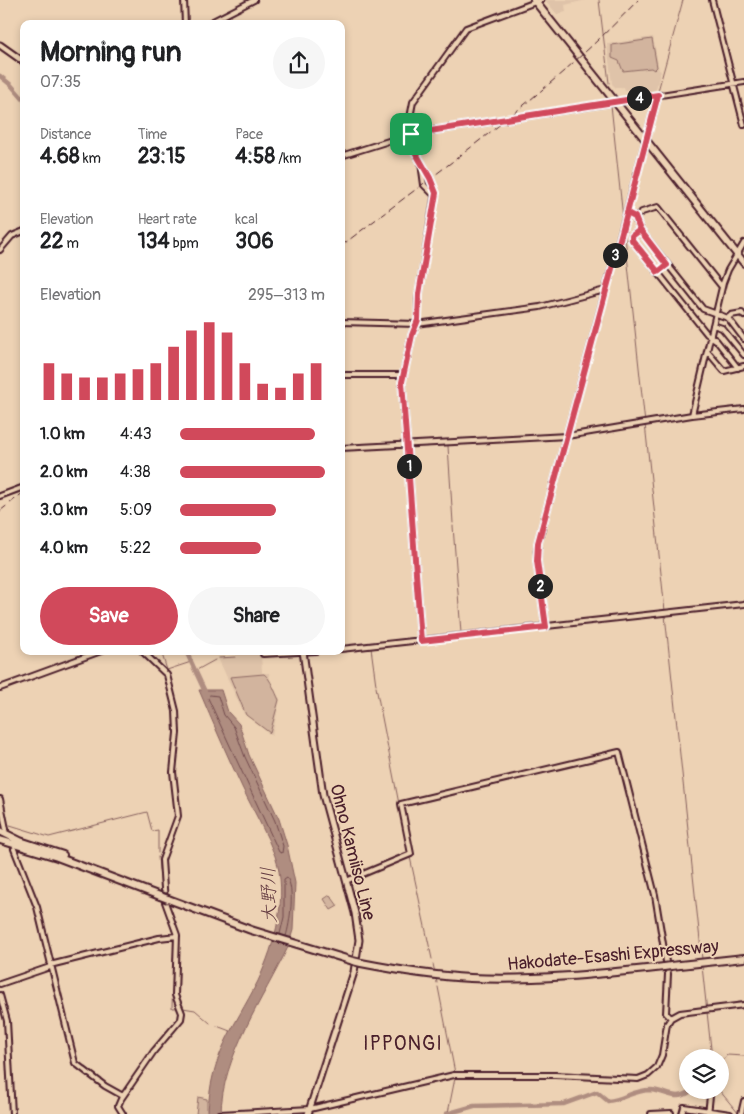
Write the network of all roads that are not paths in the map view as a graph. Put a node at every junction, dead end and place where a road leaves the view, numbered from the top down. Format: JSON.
{"nodes":[{"id":1,"x":184,"y":0,"type":"edge"},
{"id":2,"x":254,"y":0,"type":"edge"},
{"id":3,"x":712,"y":0,"type":"edge"},
{"id":4,"x":538,"y":1,"type":"edge"},
{"id":5,"x":185,"y":20,"type":"edge"},
{"id":6,"x":214,"y":20,"type":"edge"},
{"id":7,"x":0,"y":45,"type":"edge"},
{"id":8,"x":20,"y":59,"type":"edge"},
{"id":9,"x":744,"y":82,"type":"edge"},
{"id":10,"x":733,"y":83,"type":"junction"},
{"id":11,"x":658,"y":95,"type":"junction"},
{"id":12,"x":618,"y":102,"type":"junction"},
{"id":13,"x":744,"y":125,"type":"edge"},
{"id":14,"x":411,"y":134,"type":"junction"},
{"id":15,"x":647,"y":139,"type":"junction"},
{"id":16,"x":345,"y":155,"type":"edge"},
{"id":17,"x":421,"y":162,"type":"junction"},
{"id":18,"x":435,"y":196,"type":"junction"},
{"id":19,"x":627,"y":213,"type":"junction"},
{"id":20,"x":635,"y":217,"type":"junction"},
{"id":21,"x":640,"y":230,"type":"junction"},
{"id":22,"x":20,"y":233,"type":"edge"},
{"id":23,"x":744,"y":243,"type":"edge"},
{"id":24,"x":0,"y":250,"type":"edge"},
{"id":25,"x":740,"y":254,"type":"edge"},
{"id":26,"x":744,"y":263,"type":"edge"},
{"id":27,"x":667,"y":265,"type":"junction"},
{"id":28,"x":658,"y":272,"type":"junction"},
{"id":29,"x":722,"y":286,"type":"junction"},
{"id":30,"x":604,"y":291,"type":"junction"},
{"id":31,"x":701,"y":307,"type":"junction"},
{"id":32,"x":716,"y":314,"type":"junction"},
{"id":33,"x":692,"y":315,"type":"junction"},
{"id":34,"x":744,"y":316,"type":"edge"},
{"id":35,"x":728,"y":318,"type":"junction"},
{"id":36,"x":345,"y":322,"type":"edge"},
{"id":37,"x":417,"y":324,"type":"junction"},
{"id":38,"x":713,"y":326,"type":"junction"},
{"id":39,"x":710,"y":337,"type":"junction"},
{"id":40,"x":744,"y":340,"type":"edge"},
{"id":41,"x":707,"y":351,"type":"junction"},
{"id":42,"x":744,"y":355,"type":"edge"},
{"id":43,"x":744,"y":366,"type":"edge"},
{"id":44,"x":738,"y":368,"type":"junction"},
{"id":45,"x":403,"y":374,"type":"junction"},
{"id":46,"x":345,"y":375,"type":"edge"},
{"id":47,"x":744,"y":409,"type":"edge"},
{"id":48,"x":692,"y":416,"type":"junction"},
{"id":49,"x":567,"y":436,"type":"junction"},
{"id":50,"x":408,"y":446,"type":"junction"},
{"id":51,"x":345,"y":448,"type":"edge"},
{"id":52,"x":20,"y":490,"type":"edge"},
{"id":53,"x":0,"y":496,"type":"edge"},
{"id":54,"x":744,"y":604,"type":"edge"},
{"id":55,"x":546,"y":627,"type":"junction"},
{"id":56,"x":421,"y":641,"type":"junction"},
{"id":57,"x":345,"y":648,"type":"edge"},
{"id":58,"x":90,"y":655,"type":"edge"},
{"id":59,"x":146,"y":655,"type":"edge"},
{"id":60,"x":303,"y":655,"type":"edge"},
{"id":61,"x":0,"y":688,"type":"edge"},
{"id":62,"x":0,"y":799,"type":"edge"},
{"id":63,"x":3,"y":830,"type":"edge"},
{"id":64,"x":0,"y":836,"type":"edge"},
{"id":65,"x":0,"y":840,"type":"edge"},
{"id":66,"x":20,"y":841,"type":"junction"},
{"id":67,"x":0,"y":844,"type":"edge"},
{"id":68,"x":14,"y":849,"type":"dead end"},
{"id":69,"x":57,"y":857,"type":"junction"},
{"id":70,"x":346,"y":882,"type":"junction"},
{"id":71,"x":137,"y":888,"type":"junction"},
{"id":72,"x":175,"y":936,"type":"junction"},
{"id":73,"x":744,"y":958,"type":"edge"},
{"id":74,"x":50,"y":966,"type":"junction"},
{"id":75,"x":0,"y":984,"type":"edge"},
{"id":76,"x":0,"y":995,"type":"edge"},
{"id":77,"x":744,"y":1005,"type":"edge"},
{"id":78,"x":670,"y":1018,"type":"junction"},
{"id":79,"x":123,"y":1096,"type":"junction"},
{"id":80,"x":710,"y":1099,"type":"edge"},
{"id":81,"x":744,"y":1101,"type":"edge"},
{"id":82,"x":672,"y":1106,"type":"dead end"},
{"id":83,"x":694,"y":1108,"type":"junction"},
{"id":84,"x":309,"y":1111,"type":"edge"},
{"id":85,"x":708,"y":1112,"type":"edge"},
{"id":86,"x":742,"y":1112,"type":"edge"},
{"id":87,"x":240,"y":1113,"type":"edge"},
{"id":88,"x":671,"y":1113,"type":"edge"},
{"id":89,"x":722,"y":1113,"type":"edge"},
{"id":90,"x":12,"y":1114,"type":"edge"},
{"id":91,"x":123,"y":1114,"type":"edge"},
{"id":92,"x":220,"y":1114,"type":"edge"},
{"id":93,"x":652,"y":1114,"type":"edge"},
{"id":94,"x":682,"y":1114,"type":"edge"},
{"id":95,"x":694,"y":1114,"type":"edge"},
{"id":96,"x":730,"y":1114,"type":"edge"}],
"edges":[{"from":1,"to":5,"type":"street"},
{"from":2,"to":6,"type":"street"},
{"from":3,"to":10,"type":"street"},
{"from":4,"to":12,"type":"highway"},
{"from":4,"to":14,"type":"street"},
{"from":7,"to":8,"type":"main road"},
{"from":9,"to":10,"type":"street"},
{"from":10,"to":11,"type":"street"},
{"from":10,"to":13,"type":"street"},
{"from":11,"to":12,"type":"street"},
{"from":11,"to":15,"type":"street"},
{"from":12,"to":14,"type":"street"},
{"from":12,"to":15,"type":"highway"},
{"from":14,"to":16,"type":"street"},
{"from":14,"to":17,"type":"street"},
{"from":15,"to":19,"type":"street"},
{"from":15,"to":25,"type":"highway"},
{"from":17,"to":18,"type":"street"},
{"from":17,"to":18,"type":"street"},
{"from":18,"to":37,"type":"street"},
{"from":19,"to":20,"type":"street"},
{"from":19,"to":30,"type":"street"},
{"from":20,"to":21,"type":"street"},
{"from":20,"to":29,"type":"street"},
{"from":21,"to":27,"type":"street"},
{"from":21,"to":28,"type":"street"},
{"from":22,"to":24,"type":"street"},
{"from":23,"to":25,"type":"street"},
{"from":25,"to":26,"type":"highway"},
{"from":25,"to":29,"type":"street"},
{"from":27,"to":28,"type":"street"},
{"from":27,"to":31,"type":"street"},
{"from":28,"to":33,"type":"street"},
{"from":29,"to":32,"type":"street"},
{"from":30,"to":37,"type":"street"},
{"from":30,"to":49,"type":"street"},
{"from":31,"to":32,"type":"street"},
{"from":31,"to":33,"type":"street"},
{"from":32,"to":35,"type":"street"},
{"from":32,"to":38,"type":"street"},
{"from":33,"to":39,"type":"street"},
{"from":34,"to":35,"type":"street"},
{"from":35,"to":40,"type":"street"},
{"from":36,"to":37,"type":"street"},
{"from":37,"to":45,"type":"street"},
{"from":38,"to":39,"type":"street"},
{"from":38,"to":42,"type":"street"},
{"from":39,"to":41,"type":"street"},
{"from":39,"to":44,"type":"street"},
{"from":41,"to":44,"type":"street"},
{"from":41,"to":48,"type":"street"},
{"from":43,"to":44,"type":"street"},
{"from":45,"to":46,"type":"street"},
{"from":45,"to":50,"type":"street"},
{"from":47,"to":48,"type":"street"},
{"from":48,"to":49,"type":"street"},
{"from":49,"to":50,"type":"street"},
{"from":49,"to":55,"type":"street"},
{"from":50,"to":51,"type":"street"},
{"from":50,"to":56,"type":"street"},
{"from":52,"to":53,"type":"street"},
{"from":54,"to":55,"type":"street"},
{"from":55,"to":56,"type":"street"},
{"from":56,"to":57,"type":"street"},
{"from":58,"to":61,"type":"street"},
{"from":59,"to":72,"type":"street"},
{"from":60,"to":70,"type":"main road","name":"Ohno Kamiiso Line"},
{"from":62,"to":63,"type":"street"},
{"from":63,"to":66,"type":"highway"},
{"from":64,"to":66,"type":"highway","name":"Hakodate-Esashi Expressway"},
{"from":65,"to":69,"type":"highway","name":"Hakodate-Esashi Expressway"},
{"from":66,"to":71,"type":"highway","name":"Hakodate-Esashi Expressway"},
{"from":67,"to":69,"type":"highway"},
{"from":68,"to":74,"type":"street"},
{"from":69,"to":71,"type":"highway","name":"Hakodate-Esashi Expressway"},
{"from":70,"to":78,"type":"street"},
{"from":70,"to":84,"type":"main road","name":"Ohno Kamiiso Line"},
{"from":71,"to":73,"type":"highway","name":"Hakodate-Esashi Expressway","bridge":true},
{"from":72,"to":74,"type":"street"},
{"from":72,"to":79,"type":"street"},
{"from":74,"to":75,"type":"street"},
{"from":74,"to":79,"type":"street"},
{"from":76,"to":90,"type":"street"},
{"from":77,"to":78,"type":"street"},
{"from":78,"to":84,"type":"street"},
{"from":79,"to":91,"type":"street"},
{"from":80,"to":85,"type":"street"},
{"from":81,"to":86,"type":"street"},
{"from":82,"to":88,"type":"street"},
{"from":83,"to":85,"type":"street"},
{"from":83,"to":94,"type":"street"},
{"from":83,"to":95,"type":"street"},
{"from":84,"to":87,"type":"street"},
{"from":85,"to":89,"type":"street"},
{"from":87,"to":92,"type":"street"},
{"from":88,"to":93,"type":"street"},
{"from":89,"to":96,"type":"street"}]}
